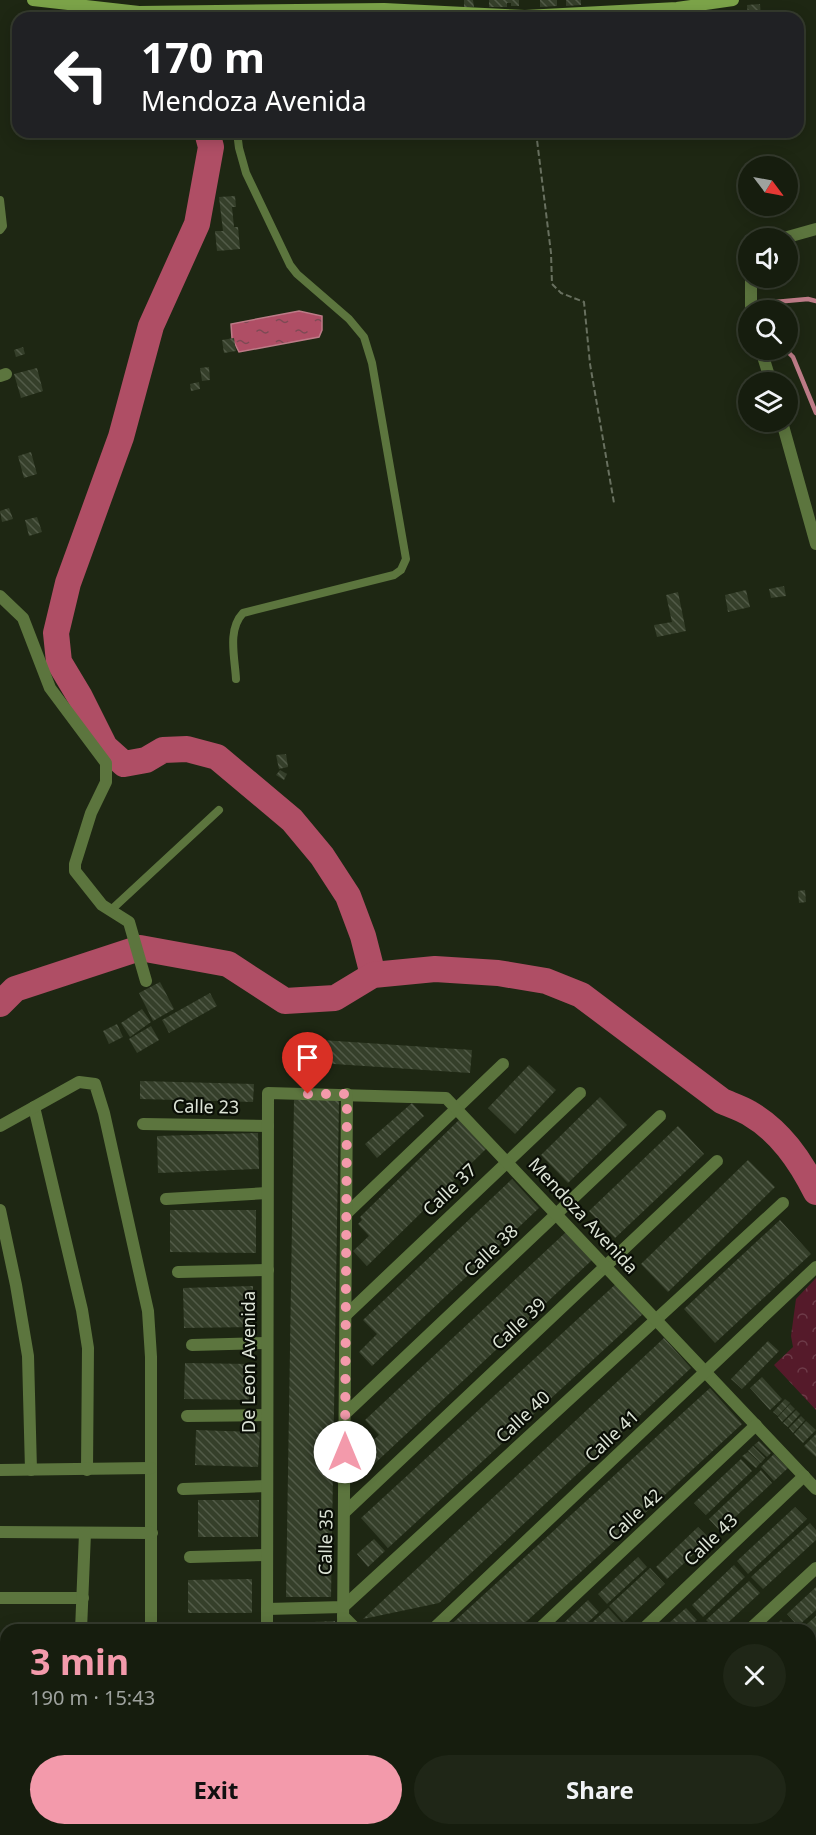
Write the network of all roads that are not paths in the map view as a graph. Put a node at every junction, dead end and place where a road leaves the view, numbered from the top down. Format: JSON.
{"nodes":[{"id":1,"x":33,"y":0,"type":"edge"},
{"id":2,"x":733,"y":0,"type":"edge"},
{"id":3,"x":385,"y":4,"type":"edge"},
{"id":4,"x":139,"y":12,"type":"edge"},
{"id":5,"x":267,"y":12,"type":"edge"},
{"id":6,"x":478,"y":12,"type":"edge"},
{"id":7,"x":601,"y":12,"type":"edge"},
{"id":8,"x":238,"y":138,"type":"edge"},
{"id":9,"x":0,"y":200,"type":"edge"},
{"id":10,"x":816,"y":229,"type":"edge"},
{"id":11,"x":0,"y":230,"type":"edge"},
{"id":12,"x":798,"y":234,"type":"edge"},
{"id":13,"x":785,"y":432,"type":"edge"},
{"id":14,"x":816,"y":544,"type":"edge"},
{"id":15,"x":0,"y":596,"type":"edge"},
{"id":16,"x":236,"y":679,"type":"dead end"},
{"id":17,"x":219,"y":810,"type":"dead end"},
{"id":18,"x":110,"y":910,"type":"junction"},
{"id":19,"x":146,"y":981,"type":"dead end"},
{"id":20,"x":503,"y":1064,"type":"dead end"},
{"id":21,"x":268,"y":1093,"type":"joint"},
{"id":22,"x":580,"y":1093,"type":"dead end"},
{"id":23,"x":347,"y":1094,"type":"junction"},
{"id":24,"x":34,"y":1107,"type":"junction"},
{"id":25,"x":457,"y":1109,"type":"junction"},
{"id":26,"x":660,"y":1116,"type":"dead end"},
{"id":27,"x":143,"y":1124,"type":"dead end"},
{"id":28,"x":0,"y":1126,"type":"edge"},
{"id":29,"x":268,"y":1126,"type":"junction"},
{"id":30,"x":507,"y":1161,"type":"junction"},
{"id":31,"x":717,"y":1161,"type":"dead end"},
{"id":32,"x":267,"y":1193,"type":"junction"},
{"id":33,"x":166,"y":1199,"type":"dead end"},
{"id":34,"x":783,"y":1203,"type":"dead end"},
{"id":35,"x":0,"y":1210,"type":"edge"},
{"id":36,"x":346,"y":1214,"type":"junction"},
{"id":37,"x":556,"y":1214,"type":"junction"},
{"id":38,"x":606,"y":1267,"type":"junction"},
{"id":39,"x":816,"y":1267,"type":"edge"},
{"id":40,"x":268,"y":1270,"type":"junction"},
{"id":41,"x":178,"y":1272,"type":"dead end"},
{"id":42,"x":346,"y":1314,"type":"junction"},
{"id":43,"x":656,"y":1319,"type":"junction"},
{"id":44,"x":267,"y":1343,"type":"junction"},
{"id":45,"x":192,"y":1345,"type":"dead end"},
{"id":46,"x":706,"y":1372,"type":"junction"},
{"id":47,"x":346,"y":1413,"type":"junction"},
{"id":48,"x":267,"y":1415,"type":"junction"},
{"id":49,"x":187,"y":1416,"type":"dead end"},
{"id":50,"x":756,"y":1425,"type":"junction"},
{"id":51,"x":151,"y":1468,"type":"junction"},
{"id":52,"x":0,"y":1470,"type":"edge"},
{"id":53,"x":31,"y":1470,"type":"junction"},
{"id":54,"x":87,"y":1470,"type":"junction"},
{"id":55,"x":804,"y":1476,"type":"junction"},
{"id":56,"x":267,"y":1486,"type":"junction"},
{"id":57,"x":183,"y":1489,"type":"dead end"},
{"id":58,"x":816,"y":1489,"type":"edge"},
{"id":59,"x":345,"y":1512,"type":"junction"},
{"id":60,"x":0,"y":1532,"type":"edge"},
{"id":61,"x":85,"y":1533,"type":"junction"},
{"id":62,"x":152,"y":1533,"type":"junction"},
{"id":63,"x":267,"y":1555,"type":"junction"},
{"id":64,"x":190,"y":1557,"type":"dead end"},
{"id":65,"x":816,"y":1568,"type":"edge"},
{"id":66,"x":0,"y":1598,"type":"edge"},
{"id":67,"x":83,"y":1598,"type":"junction"},
{"id":68,"x":267,"y":1609,"type":"junction"},
{"id":69,"x":343,"y":1611,"type":"junction"},
{"id":70,"x":81,"y":1624,"type":"edge"},
{"id":71,"x":151,"y":1624,"type":"edge"},
{"id":72,"x":267,"y":1624,"type":"edge"},
{"id":73,"x":343,"y":1624,"type":"edge"},
{"id":74,"x":353,"y":1624,"type":"edge"},
{"id":75,"x":438,"y":1624,"type":"edge"},
{"id":76,"x":544,"y":1624,"type":"edge"},
{"id":77,"x":648,"y":1624,"type":"edge"},
{"id":78,"x":755,"y":1624,"type":"edge"}],
"edges":[{"from":1,"to":4,"type":"street"},
{"from":2,"to":7,"type":"street"},
{"from":3,"to":5,"type":"street"},
{"from":3,"to":6,"type":"street"},
{"from":8,"to":16,"type":"lane"},
{"from":9,"to":11,"type":"lane"},
{"from":10,"to":12,"type":"street"},
{"from":13,"to":14,"type":"street"},
{"from":15,"to":18,"type":"street"},
{"from":17,"to":18,"type":"lane"},
{"from":18,"to":19,"type":"street"},
{"from":20,"to":25,"type":"street"},
{"from":21,"to":23,"type":"street","name":"Mendoza Avenida"},
{"from":21,"to":29,"type":"street","name":"De Leon Avenida"},
{"from":22,"to":30,"type":"street","name":"Calle 37"},
{"from":23,"to":25,"type":"street","name":"Mendoza Avenida"},
{"from":23,"to":36,"type":"street","name":"Calle 35"},
{"from":24,"to":28,"type":"street"},
{"from":24,"to":51,"type":"street"},
{"from":24,"to":54,"type":"street"},
{"from":25,"to":30,"type":"street","name":"Mendoza Avenida"},
{"from":25,"to":36,"type":"street"},
{"from":26,"to":37,"type":"street","name":"Calle 38"},
{"from":27,"to":29,"type":"street","name":"Calle 23"},
{"from":29,"to":32,"type":"street","name":"De Leon Avenida"},
{"from":30,"to":37,"type":"street","name":"Mendoza Avenida"},
{"from":30,"to":42,"type":"street","name":"Calle 37"},
{"from":31,"to":38,"type":"street","name":"Calle 39"},
{"from":32,"to":33,"type":"street"},
{"from":32,"to":40,"type":"street","name":"De Leon Avenida"},
{"from":34,"to":43,"type":"street","name":"Calle 40"},
{"from":35,"to":53,"type":"street"},
{"from":36,"to":42,"type":"street","name":"Calle 35"},
{"from":37,"to":38,"type":"street","name":"Mendoza Avenida"},
{"from":37,"to":47,"type":"street","name":"Calle 38"},
{"from":38,"to":43,"type":"street","name":"Mendoza Avenida"},
{"from":38,"to":59,"type":"street","name":"Calle 39"},
{"from":39,"to":46,"type":"street","name":"Calle 41"},
{"from":40,"to":41,"type":"street"},
{"from":40,"to":44,"type":"street","name":"De Leon Avenida"},
{"from":42,"to":47,"type":"street","name":"Calle 35"},
{"from":43,"to":46,"type":"street","name":"Mendoza Avenida"},
{"from":43,"to":69,"type":"street","name":"Calle 40"},
{"from":44,"to":45,"type":"street"},
{"from":44,"to":48,"type":"street","name":"De Leon Avenida"},
{"from":46,"to":50,"type":"street","name":"Mendoza Avenida"},
{"from":46,"to":75,"type":"street","name":"Calle 41"},
{"from":47,"to":59,"type":"street","name":"Calle 35"},
{"from":48,"to":49,"type":"street"},
{"from":48,"to":56,"type":"street","name":"De Leon Avenida"},
{"from":50,"to":55,"type":"street","name":"Mendoza Avenida"},
{"from":50,"to":76,"type":"street","name":"Calle 42"},
{"from":51,"to":54,"type":"street"},
{"from":51,"to":62,"type":"street"},
{"from":52,"to":53,"type":"street"},
{"from":53,"to":54,"type":"street"},
{"from":55,"to":58,"type":"street","name":"Mendoza Avenida"},
{"from":55,"to":77,"type":"street","name":"Calle 43"},
{"from":56,"to":57,"type":"street"},
{"from":56,"to":63,"type":"street","name":"De Leon Avenida"},
{"from":59,"to":69,"type":"street","name":"Calle 35"},
{"from":60,"to":61,"type":"street"},
{"from":61,"to":62,"type":"street"},
{"from":61,"to":67,"type":"street"},
{"from":62,"to":71,"type":"street"},
{"from":63,"to":64,"type":"street"},
{"from":63,"to":68,"type":"street","name":"De Leon Avenida"},
{"from":65,"to":78,"type":"street"},
{"from":66,"to":67,"type":"street"},
{"from":67,"to":70,"type":"street"},
{"from":68,"to":69,"type":"street"},
{"from":68,"to":72,"type":"street","name":"De Leon Avenida"},
{"from":69,"to":73,"type":"street","name":"Calle 35"},
{"from":69,"to":74,"type":"street"}]}
